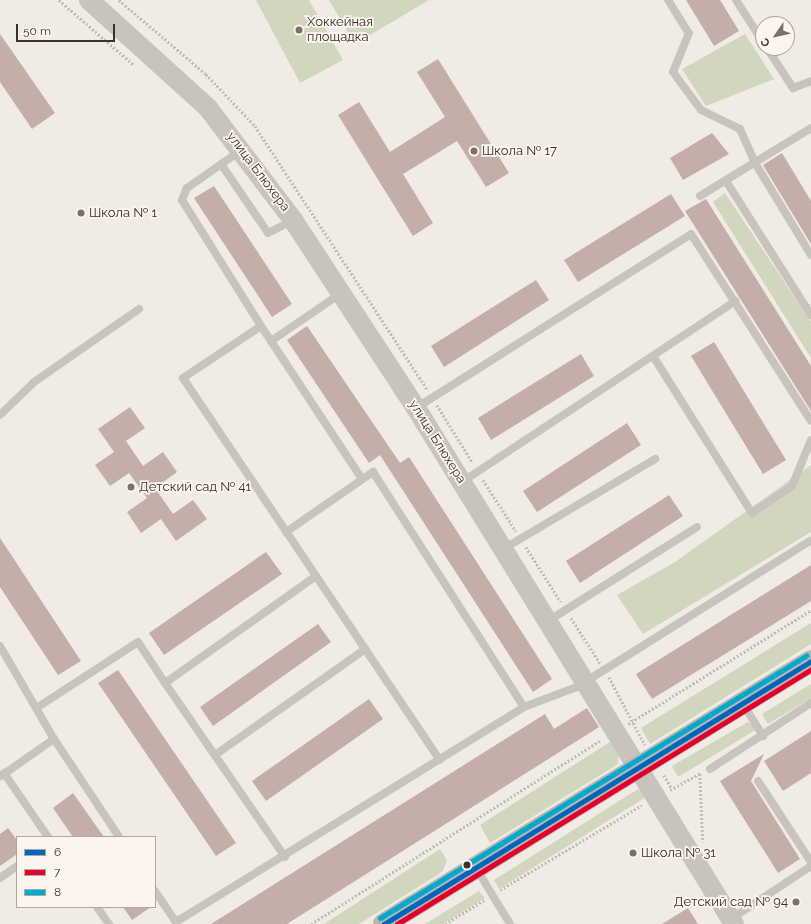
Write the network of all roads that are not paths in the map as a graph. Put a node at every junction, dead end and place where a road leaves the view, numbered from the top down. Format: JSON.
{"nodes":[{"id":1,"x":89,"y":0,"type":"edge"},
{"id":2,"x":668,"y":0,"type":"edge"},
{"id":3,"x":736,"y":0,"type":"edge"},
{"id":4,"x":755,"y":30,"type":"edge"},
{"id":5,"x":772,"y":56,"type":"edge"},
{"id":6,"x":811,"y":81,"type":"edge"},
{"id":7,"x":811,"y":128,"type":"edge"},
{"id":8,"x":243,"y":150,"type":"junction"},
{"id":9,"x":755,"y":163,"type":"junction"},
{"id":10,"x":221,"y":164,"type":"junction"},
{"id":11,"x":726,"y":181,"type":"junction"},
{"id":12,"x":700,"y":196,"type":"dead end"},
{"id":13,"x":293,"y":220,"type":"junction"},
{"id":14,"x":811,"y":254,"type":"edge"},
{"id":15,"x":340,"y":294,"type":"junction"},
{"id":16,"x":735,"y":301,"type":"junction"},
{"id":17,"x":139,"y":309,"type":"dead end"},
{"id":18,"x":811,"y":315,"type":"edge"},
{"id":19,"x":261,"y":326,"type":"junction"},
{"id":20,"x":271,"y":341,"type":"junction"},
{"id":21,"x":653,"y":356,"type":"junction"},
{"id":22,"x":416,"y":408,"type":"junction"},
{"id":23,"x":0,"y":415,"type":"edge"},
{"id":24,"x":811,"y":421,"type":"edge"},
{"id":25,"x":811,"y":440,"type":"edge"},
{"id":26,"x":655,"y":459,"type":"dead end"},
{"id":27,"x":362,"y":479,"type":"junction"},
{"id":28,"x":462,"y":482,"type":"junction"},
{"id":29,"x":697,"y":527,"type":"dead end"},
{"id":30,"x":286,"y":532,"type":"junction"},
{"id":31,"x":811,"y":540,"type":"edge"},
{"id":32,"x":504,"y":549,"type":"junction"},
{"id":33,"x":316,"y":576,"type":"junction"},
{"id":34,"x":548,"y":621,"type":"junction"},
{"id":35,"x":0,"y":646,"type":"edge"},
{"id":36,"x":365,"y":649,"type":"junction"},
{"id":37,"x":811,"y":661,"type":"edge"},
{"id":38,"x":587,"y":680,"type":"junction"},
{"id":39,"x":165,"y":682,"type":"junction"},
{"id":40,"x":743,"y":704,"type":"junction"},
{"id":41,"x":810,"y":705,"type":"edge"},
{"id":42,"x":38,"y":707,"type":"junction"},
{"id":43,"x":524,"y":707,"type":"junction"},
{"id":44,"x":763,"y":736,"type":"junction"},
{"id":45,"x":54,"y":739,"type":"junction"},
{"id":46,"x":215,"y":755,"type":"junction"},
{"id":47,"x":440,"y":760,"type":"junction"},
{"id":48,"x":710,"y":769,"type":"road end"},
{"id":49,"x":639,"y":770,"type":"junction"},
{"id":50,"x":2,"y":774,"type":"edge"},
{"id":51,"x":758,"y":781,"type":"dead end"},
{"id":52,"x":47,"y":836,"type":"edge"},
{"id":53,"x":118,"y":836,"type":"edge"},
{"id":54,"x":285,"y":857,"type":"junction"},
{"id":55,"x":811,"y":862,"type":"edge"},
{"id":56,"x":811,"y":866,"type":"edge"},
{"id":57,"x":16,"y":867,"type":"edge"},
{"id":58,"x":475,"y":867,"type":"junction"},
{"id":59,"x":0,"y":878,"type":"edge"},
{"id":60,"x":156,"y":893,"type":"edge"},
{"id":61,"x":98,"y":908,"type":"edge"},
{"id":62,"x":733,"y":922,"type":"edge"},
{"id":63,"x":176,"y":923,"type":"edge"},
{"id":64,"x":109,"y":924,"type":"edge"},
{"id":65,"x":384,"y":924,"type":"edge"},
{"id":66,"x":510,"y":924,"type":"edge"}],
"edges":[{"from":1,"to":8,"type":"street","name":"улица Блюхера"},
{"from":2,"to":9,"type":"lane"},
{"from":3,"to":4,"type":"lane"},
{"from":5,"to":6,"type":"lane"},
{"from":7,"to":9,"type":"lane"},
{"from":8,"to":10,"type":"lane"},
{"from":8,"to":13,"type":"street","name":"улица Блюхера"},
{"from":9,"to":11,"type":"lane"},
{"from":9,"to":14,"type":"lane"},
{"from":10,"to":13,"type":"lane"},
{"from":10,"to":19,"type":"lane"},
{"from":11,"to":12,"type":"lane"},
{"from":11,"to":18,"type":"lane"},
{"from":13,"to":15,"type":"street","name":"улица Блюхера"},
{"from":15,"to":20,"type":"lane"},
{"from":15,"to":22,"type":"street","name":"улица Блюхера"},
{"from":16,"to":21,"type":"lane"},
{"from":16,"to":22,"type":"lane"},
{"from":16,"to":24,"type":"lane"},
{"from":17,"to":23,"type":"lane"},
{"from":19,"to":20,"type":"lane"},
{"from":19,"to":30,"type":"lane"},
{"from":20,"to":27,"type":"lane"},
{"from":21,"to":25,"type":"lane"},
{"from":21,"to":28,"type":"lane"},
{"from":22,"to":28,"type":"street","name":"улица Блюхера"},
{"from":26,"to":32,"type":"lane"},
{"from":27,"to":30,"type":"lane"},
{"from":27,"to":43,"type":"lane"},
{"from":28,"to":32,"type":"street","name":"улица Блюхера"},
{"from":29,"to":34,"type":"lane"},
{"from":30,"to":33,"type":"lane"},
{"from":31,"to":38,"type":"lane"},
{"from":32,"to":34,"type":"street","name":"улица Блюхера"},
{"from":33,"to":36,"type":"lane"},
{"from":33,"to":39,"type":"lane"},
{"from":34,"to":38,"type":"street","name":"улица Блюхера"},
{"from":35,"to":42,"type":"lane"},
{"from":36,"to":46,"type":"lane"},
{"from":36,"to":47,"type":"lane"},
{"from":37,"to":40,"type":"main road"},
{"from":38,"to":43,"type":"lane"},
{"from":38,"to":49,"type":"street","name":"улица Блюхера"},
{"from":39,"to":42,"type":"lane"},
{"from":39,"to":46,"type":"lane"},
{"from":40,"to":44,"type":"lane"},
{"from":40,"to":49,"type":"main road"},
{"from":41,"to":44,"type":"lane"},
{"from":42,"to":45,"type":"lane"},
{"from":43,"to":47,"type":"lane"},
{"from":44,"to":48,"type":"lane"},
{"from":45,"to":50,"type":"lane"},
{"from":45,"to":53,"type":"lane"},
{"from":46,"to":54,"type":"lane"},
{"from":47,"to":54,"type":"lane"},
{"from":49,"to":58,"type":"main road"},
{"from":49,"to":62,"type":"street","name":"улица Блюхера"},
{"from":50,"to":52,"type":"lane"},
{"from":51,"to":55,"type":"lane"},
{"from":54,"to":63,"type":"lane"},
{"from":56,"to":62,"type":"lane"},
{"from":57,"to":59,"type":"lane"},
{"from":58,"to":65,"type":"main road"},
{"from":58,"to":66,"type":"lane"},
{"from":60,"to":63,"type":"lane"},
{"from":61,"to":64,"type":"lane"}]}
